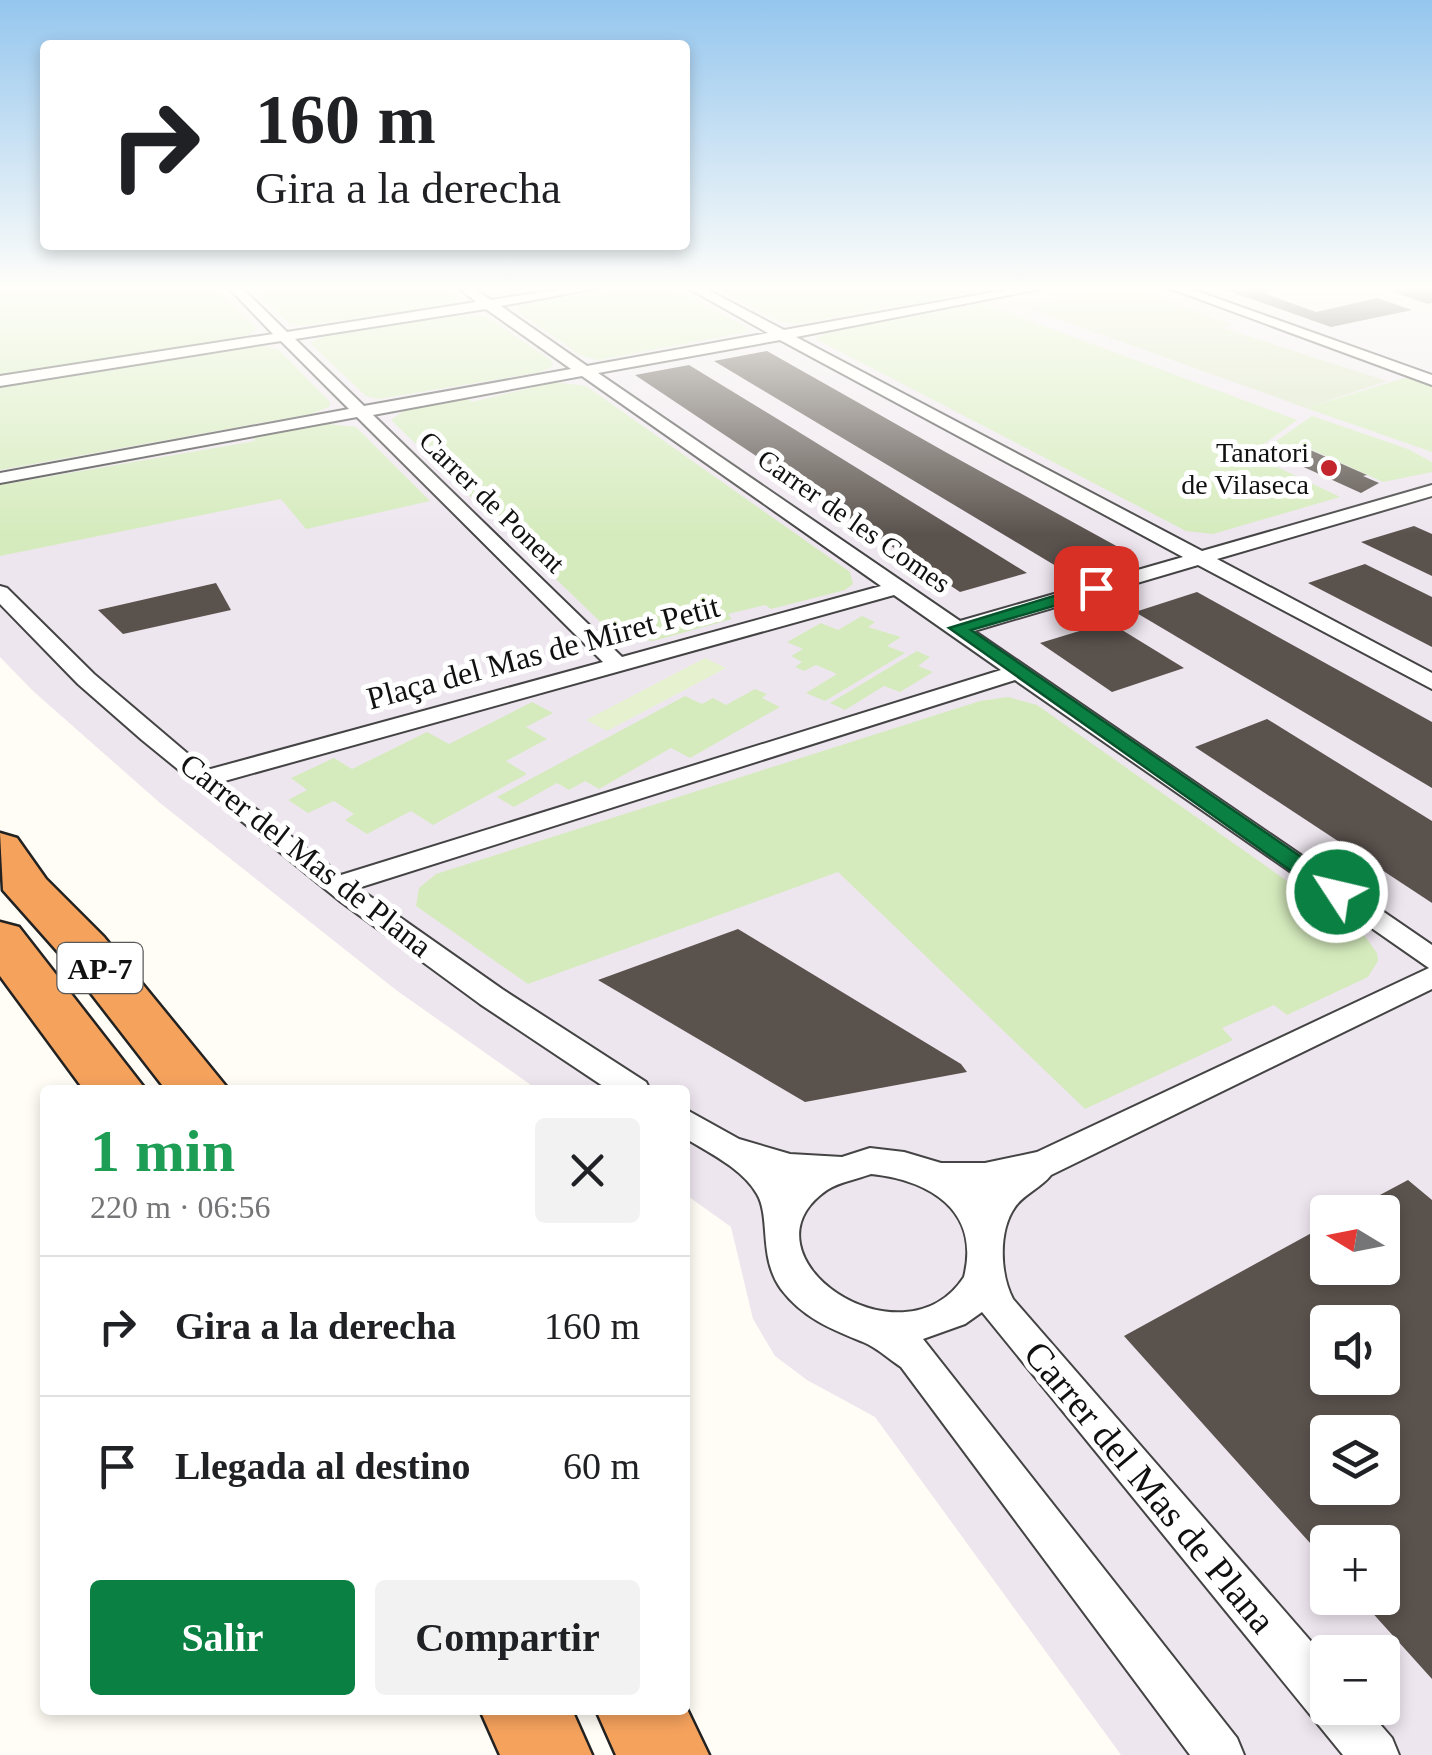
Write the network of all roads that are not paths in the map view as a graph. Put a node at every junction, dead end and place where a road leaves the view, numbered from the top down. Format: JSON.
{"nodes":[{"id":1,"x":75,"y":370,"type":"edge"},
{"id":2,"x":318,"y":370,"type":"edge"},
{"id":3,"x":584,"y":370,"type":"joint"},
{"id":4,"x":846,"y":370,"type":"edge"},
{"id":5,"x":1404,"y":370,"type":"edge"},
{"id":6,"x":1432,"y":380,"type":"edge"},
{"id":7,"x":0,"y":382,"type":"edge"},
{"id":8,"x":360,"y":412,"type":"junction"},
{"id":9,"x":0,"y":478,"type":"edge"},
{"id":10,"x":1432,"y":490,"type":"edge"},
{"id":11,"x":1406,"y":498,"type":"junction"},
{"id":12,"x":1432,"y":508,"type":"edge"},
{"id":13,"x":1200,"y":558,"type":"junction"},
{"id":14,"x":898,"y":588,"type":"junction"},
{"id":15,"x":0,"y":592,"type":"edge"},
{"id":16,"x":958,"y":628,"type":"junction"},
{"id":17,"x":618,"y":665,"type":"junction"},
{"id":18,"x":1019,"y":672,"type":"junction"},
{"id":19,"x":1432,"y":682,"type":"edge"},
{"id":20,"x":206,"y":778,"type":"junction"},
{"id":21,"x":0,"y":848,"type":"edge"},
{"id":22,"x":338,"y":885,"type":"junction"},
{"id":23,"x":0,"y":939,"type":"edge"},
{"id":24,"x":1432,"y":958,"type":"edge"},
{"id":25,"x":1432,"y":977,"type":"edge"},
{"id":26,"x":112,"y":1085,"type":"edge"},
{"id":27,"x":195,"y":1085,"type":"edge"},
{"id":28,"x":626,"y":1085,"type":"edge"},
{"id":29,"x":690,"y":1125,"type":"edge"},
{"id":30,"x":725,"y":1147,"type":"junction"},
{"id":31,"x":1044,"y":1164,"type":"junction"},
{"id":32,"x":838,"y":1166,"type":"junction"},
{"id":33,"x":935,"y":1176,"type":"junction"},
{"id":34,"x":780,"y":1228,"type":"junction"},
{"id":35,"x":986,"y":1254,"type":"junction"},
{"id":36,"x":875,"y":1328,"type":"junction"},
{"id":37,"x":1310,"y":1677,"type":"edge"},
{"id":38,"x":526,"y":1715,"type":"edge"},
{"id":39,"x":642,"y":1715,"type":"edge"},
{"id":40,"x":1349,"y":1725,"type":"edge"},
{"id":41,"x":548,"y":1755,"type":"edge"},
{"id":42,"x":666,"y":1755,"type":"edge"},
{"id":43,"x":1220,"y":1755,"type":"edge"},
{"id":44,"x":1375,"y":1755,"type":"edge"}],
"edges":[{"from":1,"to":7,"type":"street"},
{"from":2,"to":8,"type":"street","name":"Carrer de Ponent"},
{"from":3,"to":8,"type":"street"},
{"from":3,"to":14,"type":"street","name":"Carrer de les Comes"},
{"from":4,"to":13,"type":"street"},
{"from":5,"to":6,"type":"street"},
{"from":8,"to":9,"type":"street"},
{"from":8,"to":17,"type":"street","name":"Carrer de Ponent"},
{"from":10,"to":11,"type":"street"},
{"from":11,"to":12,"type":"street"},
{"from":11,"to":13,"type":"street"},
{"from":13,"to":16,"type":"street"},
{"from":13,"to":19,"type":"street"},
{"from":14,"to":16,"type":"street","name":"Carrer de les Comes"},
{"from":14,"to":17,"type":"street","name":"Plaça del Mas de Miret Petit"},
{"from":15,"to":20,"type":"street","name":"Carrer del Mas de Plana"},
{"from":16,"to":18,"type":"street","name":"Carrer de les Comes"},
{"from":17,"to":20,"type":"street","name":"Plaça del Mas de Miret Petit"},
{"from":18,"to":22,"type":"street"},
{"from":18,"to":24,"type":"street","name":"Carrer de les Comes"},
{"from":20,"to":22,"type":"street","name":"Carrer del Mas de Plana"},
{"from":21,"to":27,"type":"highway","number":"AP-7"},
{"from":22,"to":28,"type":"street","name":"Carrer del Mas de Plana"},
{"from":23,"to":26,"type":"highway","number":"AP-7"},
{"from":25,"to":31,"type":"street"},
{"from":29,"to":30,"type":"street"},
{"from":30,"to":32,"type":"street"},
{"from":30,"to":34,"type":"street"},
{"from":31,"to":33,"type":"street"},
{"from":31,"to":35,"type":"street"},
{"from":32,"to":33,"type":"street"},
{"from":32,"to":34,"type":"street"},
{"from":33,"to":35,"type":"street"},
{"from":34,"to":36,"type":"street"},
{"from":35,"to":36,"type":"street"},
{"from":35,"to":37,"type":"street","name":"Carrer del Mas de Plana"},
{"from":36,"to":43,"type":"street"},
{"from":38,"to":41,"type":"highway"},
{"from":39,"to":42,"type":"highway"},
{"from":40,"to":44,"type":"street"}]}
